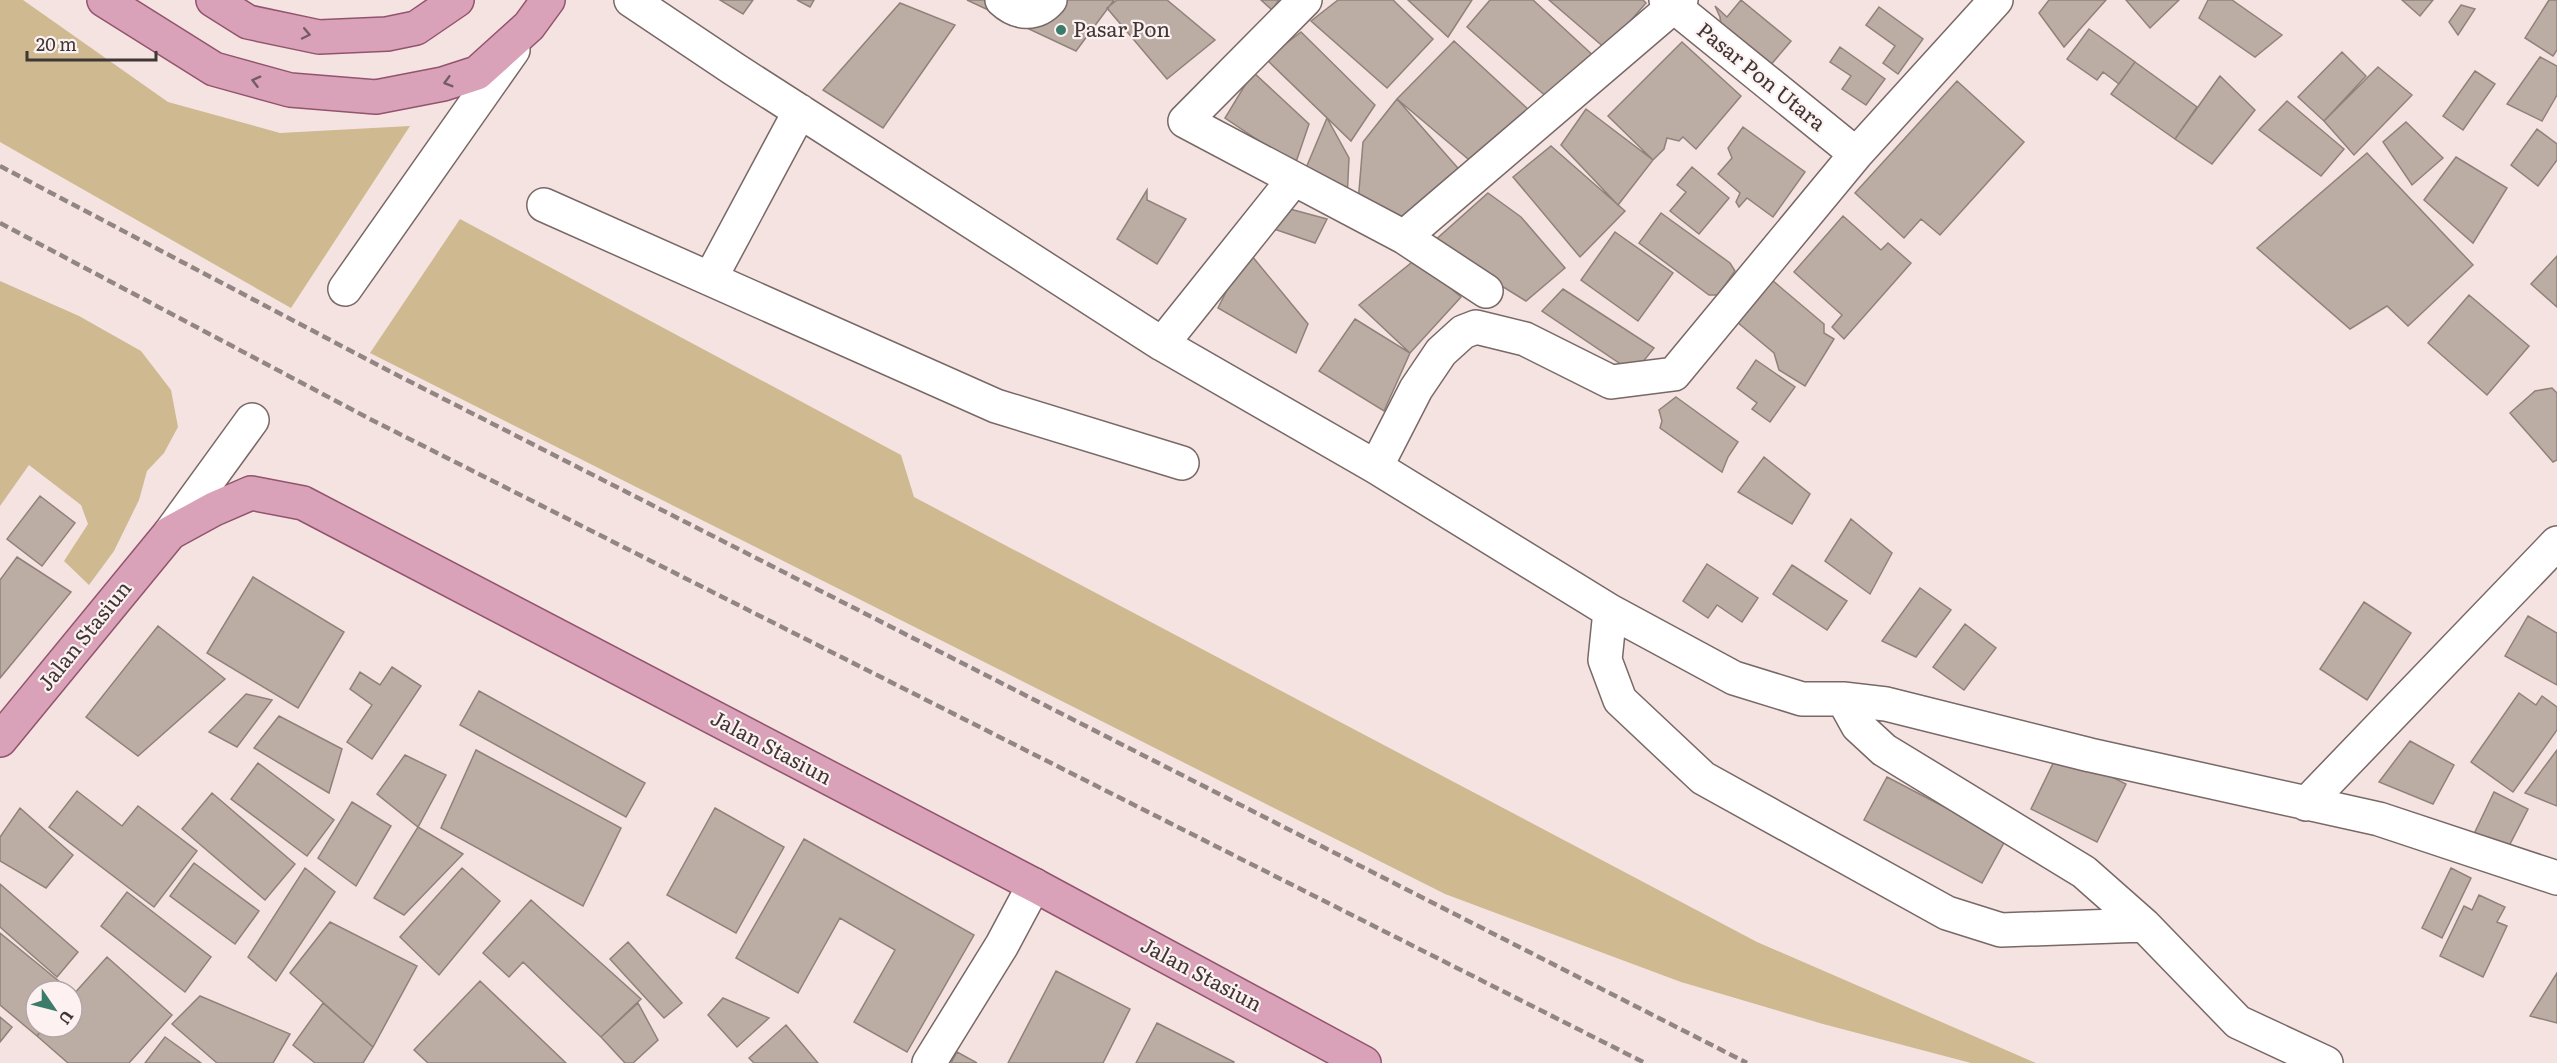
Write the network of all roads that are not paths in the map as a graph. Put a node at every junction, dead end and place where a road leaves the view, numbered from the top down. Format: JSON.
{"nodes":[{"id":1,"x":104,"y":0,"type":"edge"},
{"id":2,"x":213,"y":0,"type":"edge"},
{"id":3,"x":432,"y":0,"type":"edge"},
{"id":4,"x":457,"y":0,"type":"edge"},
{"id":5,"x":548,"y":0,"type":"edge"},
{"id":6,"x":631,"y":0,"type":"edge"},
{"id":7,"x":1002,"y":0,"type":"edge"},
{"id":8,"x":1050,"y":0,"type":"edge"},
{"id":9,"x":1305,"y":0,"type":"edge"},
{"id":10,"x":1673,"y":2,"type":"edge"},
{"id":11,"x":1986,"y":11,"type":"edge"},
{"id":12,"x":529,"y":26,"type":"junction"},
{"id":13,"x":416,"y":28,"type":"junction"},
{"id":14,"x":800,"y":111,"type":"junction"},
{"id":15,"x":1856,"y":154,"type":"junction"},
{"id":16,"x":1294,"y":179,"type":"junction"},
{"id":17,"x":544,"y":206,"type":"dead end"},
{"id":18,"x":1404,"y":237,"type":"junction"},
{"id":19,"x":710,"y":279,"type":"junction"},
{"id":20,"x":345,"y":289,"type":"dead end"},
{"id":21,"x":1486,"y":291,"type":"dead end"},
{"id":22,"x":1162,"y":344,"type":"junction"},
{"id":23,"x":252,"y":420,"type":"dead end"},
{"id":24,"x":1182,"y":463,"type":"dead end"},
{"id":25,"x":1376,"y":467,"type":"junction"},
{"id":26,"x":170,"y":533,"type":"junction"},
{"id":27,"x":2557,"y":543,"type":"edge"},
{"id":28,"x":1610,"y":611,"type":"junction"},
{"id":29,"x":1843,"y":699,"type":"junction"},
{"id":30,"x":0,"y":740,"type":"edge"},
{"id":31,"x":2306,"y":804,"type":"junction"},
{"id":32,"x":2557,"y":878,"type":"edge"},
{"id":33,"x":1034,"y":885,"type":"junction"},
{"id":34,"x":2145,"y":925,"type":"junction"},
{"id":35,"x":929,"y":1063,"type":"edge"},
{"id":36,"x":1364,"y":1063,"type":"edge"},
{"id":37,"x":2326,"y":1063,"type":"edge"}],
"edges":[{"from":12,"to":1,"type":"main road","one_way":true},
{"from":2,"to":13,"type":"main road","one_way":true},
{"from":3,"to":13,"type":"main road"},
{"from":4,"to":13,"type":"main road"},
{"from":5,"to":12,"type":"main road"},
{"from":6,"to":14,"type":"street"},
{"from":7,"to":8,"type":"street"},
{"from":9,"to":16,"type":"street"},
{"from":10,"to":15,"type":"street","name":"Pasar Pon Utara"},
{"from":10,"to":18,"type":"street"},
{"from":11,"to":15,"type":"street"},
{"from":12,"to":20,"type":"street"},
{"from":14,"to":19,"type":"street"},
{"from":14,"to":22,"type":"street"},
{"from":15,"to":25,"type":"street"},
{"from":16,"to":18,"type":"street"},
{"from":16,"to":22,"type":"street"},
{"from":17,"to":19,"type":"street"},
{"from":18,"to":21,"type":"street"},
{"from":19,"to":24,"type":"street"},
{"from":22,"to":25,"type":"street"},
{"from":23,"to":26,"type":"street","name":"Jalan Stasiun"},
{"from":25,"to":28,"type":"street"},
{"from":26,"to":30,"type":"main road","name":"Jalan Stasiun"},
{"from":26,"to":33,"type":"main road","name":"Jalan Stasiun"},
{"from":27,"to":31,"type":"street"},
{"from":28,"to":29,"type":"street"},
{"from":28,"to":34,"type":"street"},
{"from":29,"to":31,"type":"street"},
{"from":29,"to":34,"type":"street"},
{"from":31,"to":32,"type":"street"},
{"from":33,"to":35,"type":"street"},
{"from":33,"to":36,"type":"main road","name":"Jalan Stasiun"},
{"from":34,"to":37,"type":"street"}]}
